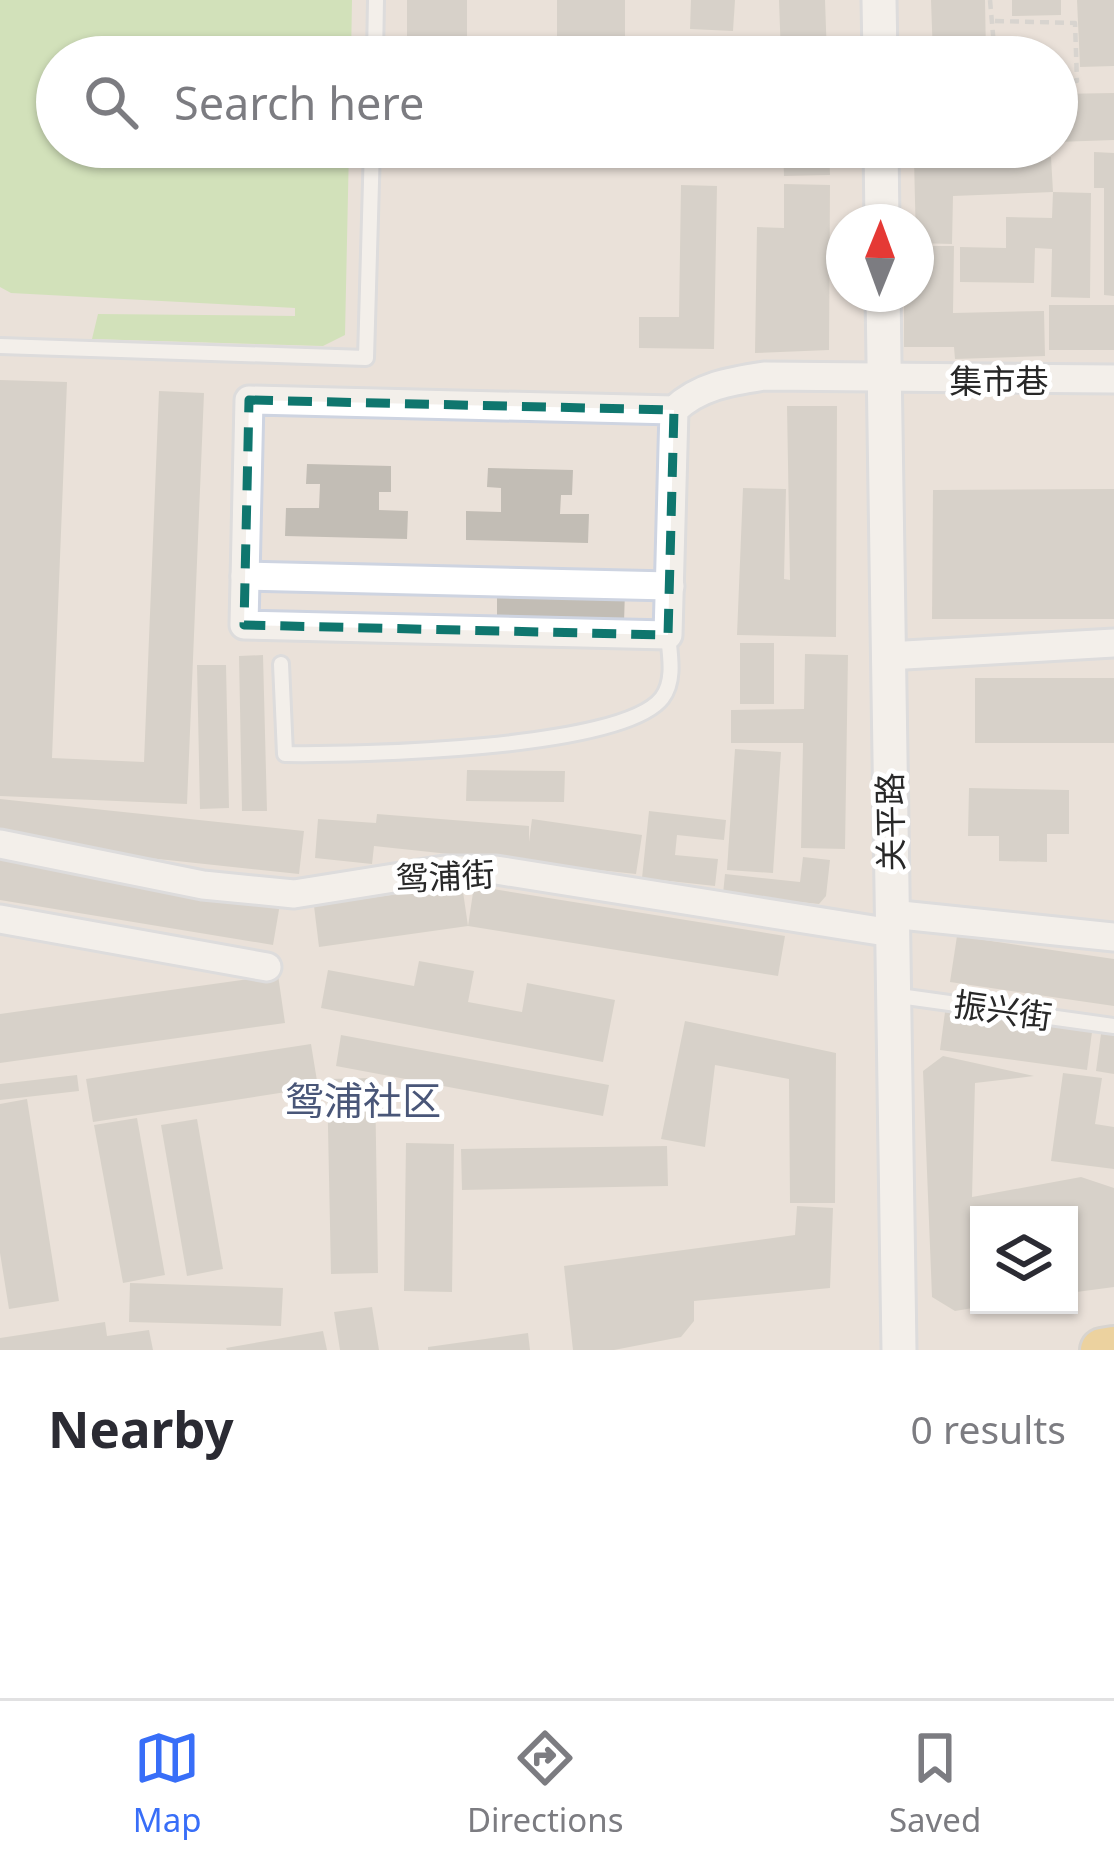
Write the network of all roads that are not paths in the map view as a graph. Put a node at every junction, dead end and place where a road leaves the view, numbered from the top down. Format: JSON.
{"nodes":[{"id":1,"x":376,"y":0,"type":"edge"},
{"id":2,"x":879,"y":0,"type":"edge"},
{"id":3,"x":375,"y":36,"type":"edge"},
{"id":4,"x":880,"y":36,"type":"edge"},
{"id":5,"x":371,"y":168,"type":"edge"},
{"id":6,"x":881,"y":168,"type":"edge"},
{"id":7,"x":882,"y":204,"type":"edge"},
{"id":8,"x":883,"y":312,"type":"edge"},
{"id":9,"x":0,"y":346,"type":"edge"},
{"id":10,"x":1114,"y":379,"type":"edge"},
{"id":11,"x":884,"y":381,"type":"junction"},
{"id":12,"x":674,"y":410,"type":"junction"},
{"id":13,"x":245,"y":576,"type":"junction"},
{"id":14,"x":670,"y":586,"type":"junction"},
{"id":15,"x":668,"y":635,"type":"junction"},
{"id":16,"x":1114,"y":643,"type":"edge"},
{"id":17,"x":888,"y":656,"type":"junction"},
{"id":18,"x":281,"y":664,"type":"dead end"},
{"id":19,"x":0,"y":844,"type":"edge"},
{"id":20,"x":0,"y":919,"type":"edge"},
{"id":21,"x":891,"y":924,"type":"junction"},
{"id":22,"x":1114,"y":937,"type":"edge"},
{"id":23,"x":267,"y":967,"type":"dead end"},
{"id":24,"x":892,"y":995,"type":"junction"},
{"id":25,"x":1114,"y":1026,"type":"edge"},
{"id":26,"x":1114,"y":1348,"type":"edge"},
{"id":27,"x":899,"y":1350,"type":"edge"},
{"id":28,"x":1102,"y":1350,"type":"edge"}],
"edges":[{"from":1,"to":3,"type":"lane"},
{"from":2,"to":4,"type":"street"},
{"from":5,"to":9,"type":"lane"},
{"from":6,"to":7,"type":"street"},
{"from":8,"to":11,"type":"street","name":"关平路"},
{"from":10,"to":11,"type":"street","name":"集市巷"},
{"from":11,"to":12,"type":"street","name":"集市巷"},
{"from":11,"to":17,"type":"street","name":"关平路"},
{"from":12,"to":13,"type":"street"},
{"from":12,"to":14,"type":"street"},
{"from":13,"to":14,"type":"street"},
{"from":13,"to":15,"type":"street"},
{"from":14,"to":15,"type":"street"},
{"from":15,"to":18,"type":"lane"},
{"from":16,"to":17,"type":"street"},
{"from":17,"to":21,"type":"street","name":"关平路"},
{"from":19,"to":21,"type":"street","name":"鸳浦街"},
{"from":20,"to":23,"type":"street"},
{"from":21,"to":22,"type":"street","name":"鸳浦街"},
{"from":21,"to":24,"type":"street","name":"关平路"},
{"from":24,"to":25,"type":"lane","name":"振兴街"},
{"from":24,"to":27,"type":"street","name":"关平路"},
{"from":26,"to":28,"type":"main road"}]}
